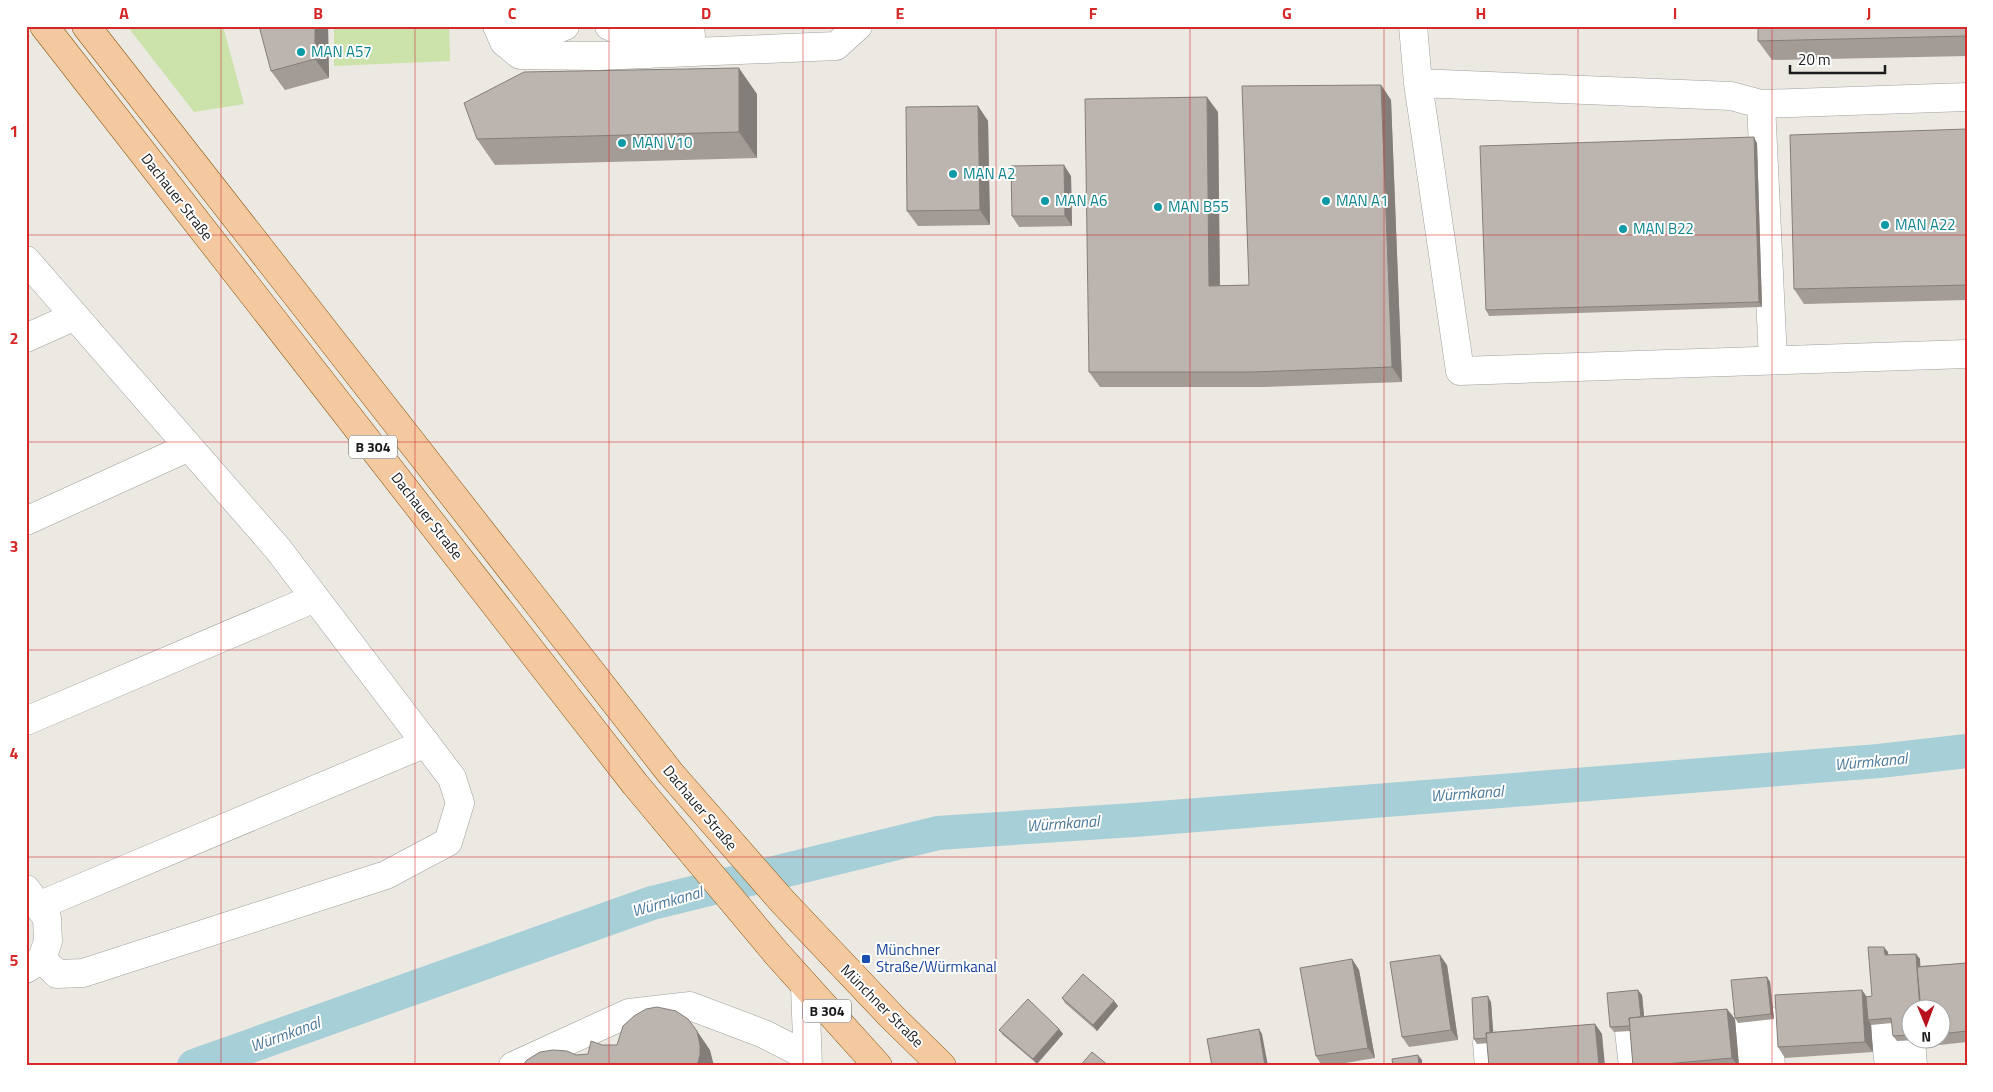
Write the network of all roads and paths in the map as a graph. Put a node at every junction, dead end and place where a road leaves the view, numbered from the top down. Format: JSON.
{"nodes":[{"id":1,"x":44,"y":26,"type":"edge"},
{"id":2,"x":86,"y":26,"type":"edge"},
{"id":3,"x":565,"y":26,"type":"edge"},
{"id":4,"x":609,"y":26,"type":"edge"},
{"id":5,"x":1413,"y":26,"type":"edge"},
{"id":6,"x":855,"y":29,"type":"edge"},
{"id":7,"x":499,"y":30,"type":"edge"},
{"id":8,"x":1418,"y":83,"type":"junction"},
{"id":9,"x":1967,"y":97,"type":"edge"},
{"id":10,"x":1760,"y":104,"type":"junction"},
{"id":11,"x":26,"y":260,"type":"edge"},
{"id":12,"x":75,"y":316,"type":"junction"},
{"id":13,"x":26,"y":338,"type":"edge"},
{"id":14,"x":1967,"y":354,"type":"edge"},
{"id":15,"x":1774,"y":360,"type":"junction"},
{"id":16,"x":189,"y":447,"type":"junction"},
{"id":17,"x":26,"y":521,"type":"edge"},
{"id":18,"x":315,"y":598,"type":"junction"},
{"id":19,"x":26,"y":721,"type":"edge"},
{"id":20,"x":426,"y":743,"type":"junction"},
{"id":21,"x":32,"y":898,"type":"edge"},
{"id":22,"x":823,"y":945,"type":"joint"},
{"id":23,"x":34,"y":964,"type":"edge"},
{"id":24,"x":805,"y":986,"type":"junction"},
{"id":25,"x":1884,"y":1024,"type":"edge"},
{"id":26,"x":1629,"y":1031,"type":"edge"},
{"id":27,"x":1912,"y":1050,"type":"edge"},
{"id":28,"x":807,"y":1061,"type":"edge"},
{"id":29,"x":513,"y":1066,"type":"edge"},
{"id":30,"x":878,"y":1066,"type":"edge"},
{"id":31,"x":942,"y":1066,"type":"edge"},
{"id":32,"x":1633,"y":1066,"type":"edge"},
{"id":33,"x":1749,"y":1066,"type":"edge"},
{"id":34,"x":1771,"y":1066,"type":"edge"},
{"id":35,"x":1889,"y":1066,"type":"edge"},
{"id":36,"x":1913,"y":1066,"type":"edge"}],
"edges":[{"from":1,"to":24,"type":"main road","name":"Dachauer Straße","number":"B 304"},
{"from":2,"to":22,"type":"main road","name":"Dachauer Straße","number":"B 304"},
{"from":3,"to":7,"type":"street"},
{"from":4,"to":6,"type":"street"},
{"from":5,"to":8,"type":"street"},
{"from":6,"to":7,"type":"street"},
{"from":8,"to":10,"type":"street"},
{"from":8,"to":15,"type":"street"},
{"from":9,"to":10,"type":"street"},
{"from":10,"to":15,"type":"street"},
{"from":11,"to":12,"type":"street"},
{"from":12,"to":13,"type":"street"},
{"from":12,"to":16,"type":"street"},
{"from":14,"to":15,"type":"street"},
{"from":16,"to":17,"type":"street"},
{"from":16,"to":18,"type":"street"},
{"from":18,"to":19,"type":"street"},
{"from":18,"to":20,"type":"street"},
{"from":20,"to":21,"type":"street"},
{"from":20,"to":23,"type":"street"},
{"from":21,"to":23,"type":"street"},
{"from":22,"to":31,"type":"main road","name":"Münchner Straße","number":"B 304"},
{"from":24,"to":28,"type":"street"},
{"from":24,"to":30,"type":"main road","number":"B 304"},
{"from":25,"to":35,"type":"street"},
{"from":26,"to":32,"type":"street"},
{"from":27,"to":36,"type":"street"},
{"from":28,"to":29,"type":"street"},
{"from":33,"to":34,"type":"street"}]}
